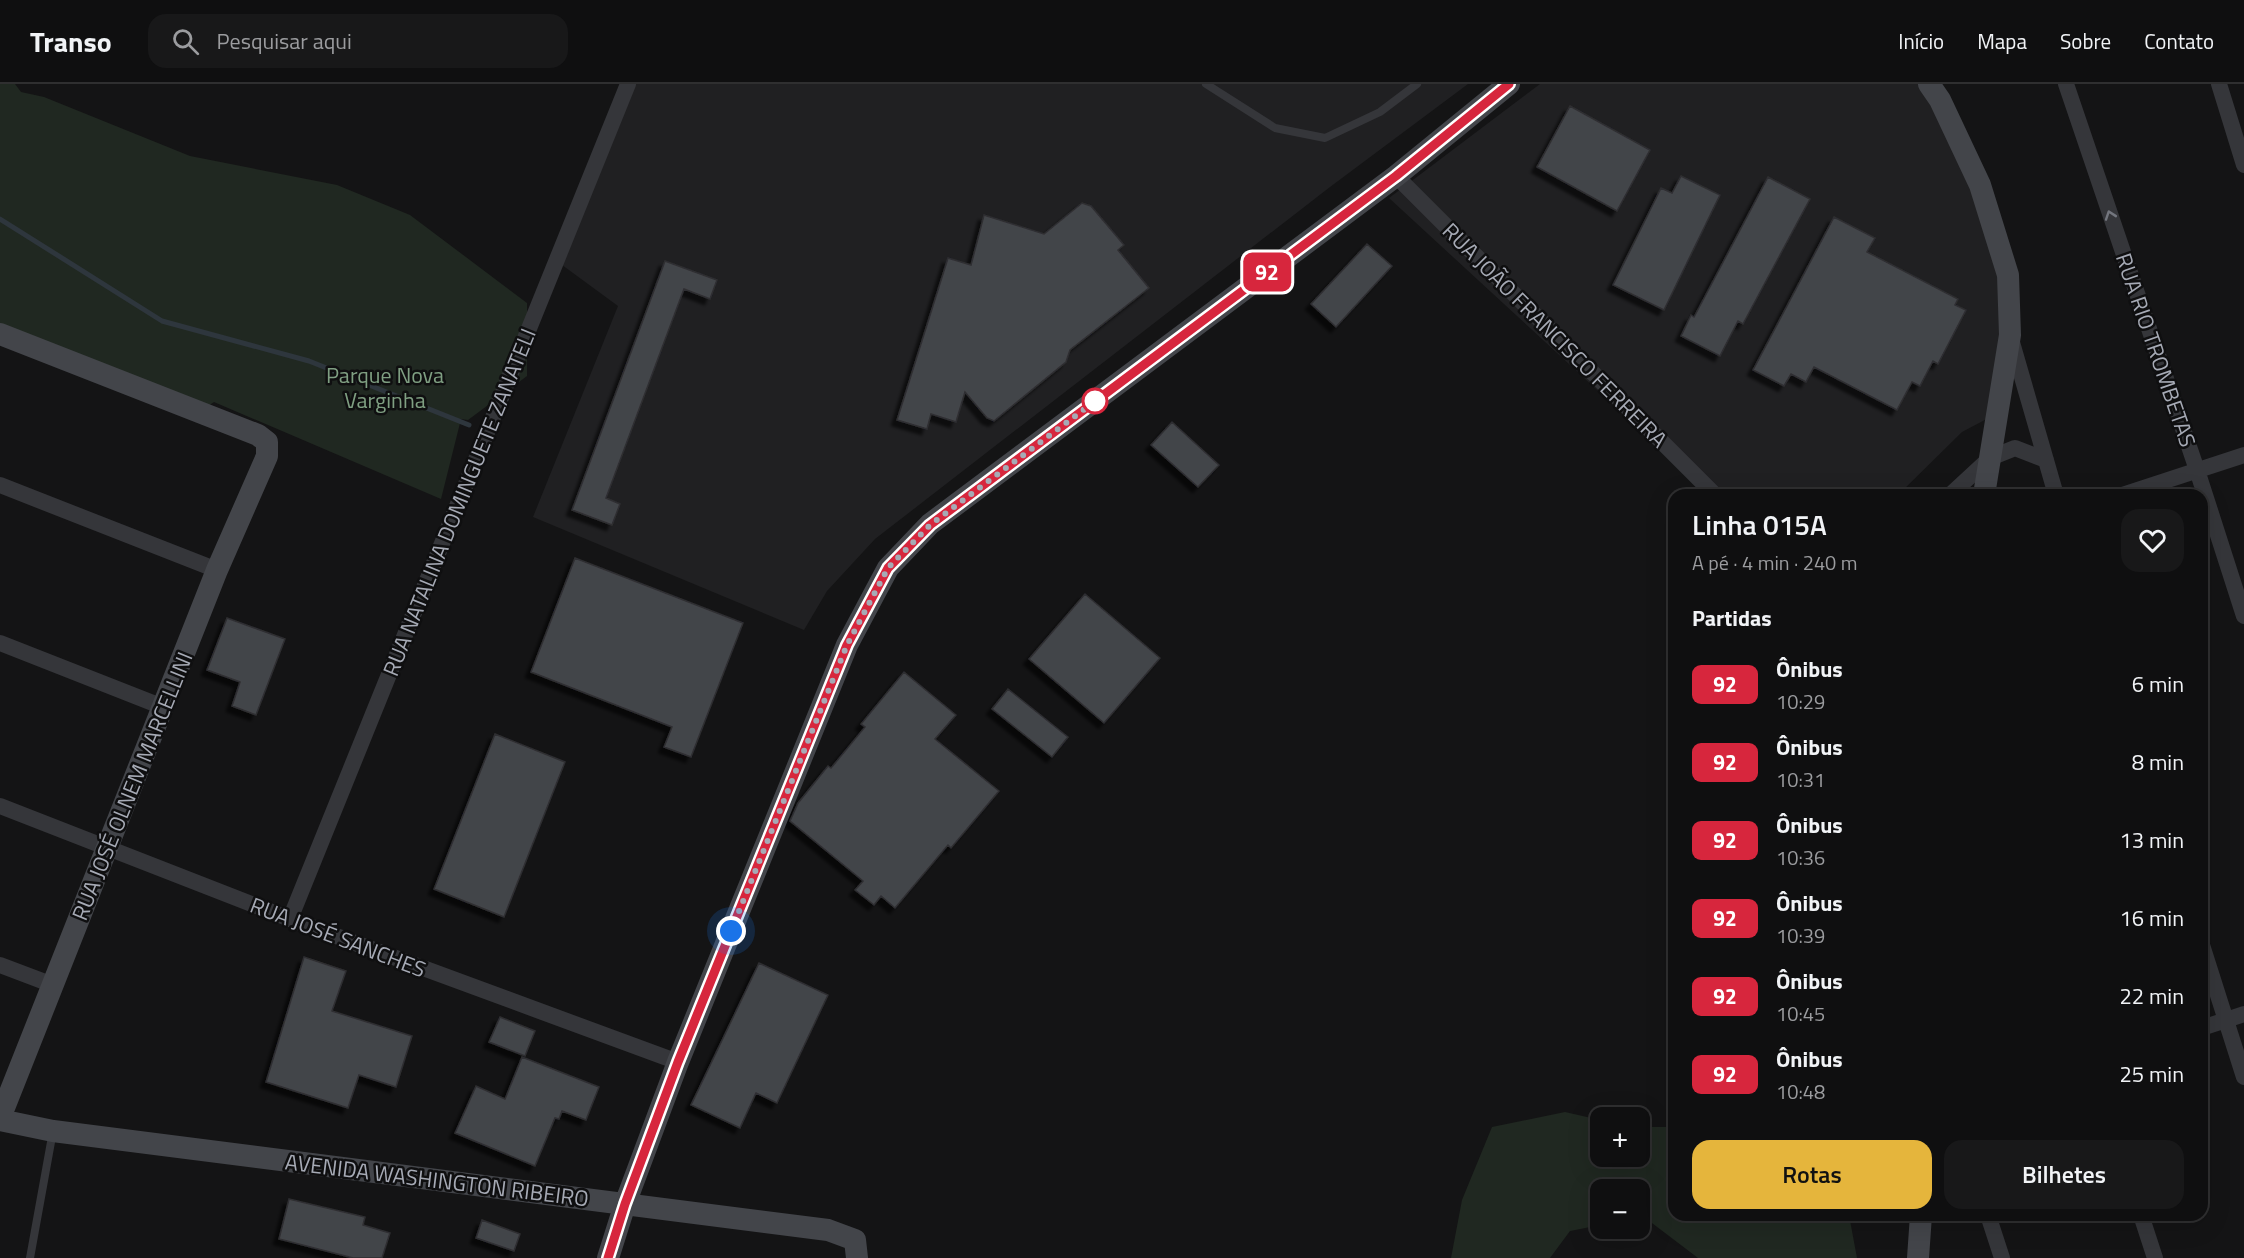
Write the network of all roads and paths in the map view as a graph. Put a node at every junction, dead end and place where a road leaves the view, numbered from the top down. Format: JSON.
{"nodes":[{"id":1,"x":628,"y":84,"type":"edge"},
{"id":2,"x":1206,"y":84,"type":"edge"},
{"id":3,"x":1416,"y":84,"type":"edge"},
{"id":4,"x":1509,"y":84,"type":"edge"},
{"id":5,"x":1929,"y":84,"type":"edge"},
{"id":6,"x":2066,"y":84,"type":"edge"},
{"id":7,"x":2219,"y":84,"type":"edge"},
{"id":8,"x":2244,"y":165,"type":"edge"},
{"id":9,"x":1396,"y":176,"type":"junction"},
{"id":10,"x":0,"y":333,"type":"edge"},
{"id":11,"x":2010,"y":335,"type":"junction"},
{"id":12,"x":2244,"y":455,"type":"edge"},
{"id":13,"x":1990,"y":458,"type":"junction"},
{"id":14,"x":2046,"y":459,"type":"junction"},
{"id":15,"x":2197,"y":470,"type":"junction"},
{"id":16,"x":0,"y":485,"type":"edge"},
{"id":17,"x":1709,"y":489,"type":"edge"},
{"id":18,"x":1956,"y":489,"type":"edge"},
{"id":19,"x":1985,"y":489,"type":"edge"},
{"id":20,"x":2054,"y":489,"type":"edge"},
{"id":21,"x":2140,"y":489,"type":"edge"},
{"id":22,"x":2203,"y":489,"type":"edge"},
{"id":23,"x":2208,"y":504,"type":"edge"},
{"id":24,"x":217,"y":570,"type":"junction"},
{"id":25,"x":2244,"y":616,"type":"edge"},
{"id":26,"x":0,"y":643,"type":"edge"},
{"id":27,"x":163,"y":707,"type":"junction"},
{"id":28,"x":0,"y":806,"type":"edge"},
{"id":29,"x":107,"y":848,"type":"junction"},
{"id":30,"x":290,"y":919,"type":"junction"},
{"id":31,"x":2208,"y":964,"type":"edge"},
{"id":32,"x":0,"y":965,"type":"edge"},
{"id":33,"x":53,"y":985,"type":"junction"},
{"id":34,"x":2244,"y":1014,"type":"edge"},
{"id":35,"x":2226,"y":1020,"type":"junction"},
{"id":36,"x":2208,"y":1026,"type":"edge"},
{"id":37,"x":678,"y":1062,"type":"junction"},
{"id":38,"x":2244,"y":1077,"type":"edge"},
{"id":39,"x":0,"y":1119,"type":"edge"},
{"id":40,"x":53,"y":1131,"type":"junction"},
{"id":41,"x":625,"y":1204,"type":"junction"},
{"id":42,"x":1921,"y":1221,"type":"edge"},
{"id":43,"x":1990,"y":1221,"type":"edge"},
{"id":44,"x":2143,"y":1221,"type":"edge"},
{"id":45,"x":30,"y":1258,"type":"edge"},
{"id":46,"x":608,"y":1258,"type":"edge"},
{"id":47,"x":857,"y":1258,"type":"edge"},
{"id":48,"x":1918,"y":1258,"type":"edge"},
{"id":49,"x":2002,"y":1258,"type":"edge"},
{"id":50,"x":2155,"y":1258,"type":"edge"}],
"edges":[{"from":1,"to":30,"type":"street","name":"RUA NATALINA DOMINGUETE ZANATELI"},
{"from":2,"to":3,"type":"lane"},
{"from":4,"to":9,"type":"street"},
{"from":5,"to":11,"type":"street"},
{"from":15,"to":6,"type":"street","name":"RUA RIO TROMBETAS","one_way":true},
{"from":7,"to":8,"type":"street"},
{"from":9,"to":17,"type":"street","name":"RUA JOÃO FRANCISCO FERREIRA"},
{"from":9,"to":37,"type":"street"},
{"from":10,"to":24,"type":"street","name":"RUA JOSÉ OLNEM MARCELLINI"},
{"from":11,"to":13,"type":"street"},
{"from":11,"to":14,"type":"street"},
{"from":12,"to":15,"type":"street"},
{"from":13,"to":14,"type":"street"},
{"from":13,"to":18,"type":"street"},
{"from":13,"to":19,"type":"street"},
{"from":14,"to":20,"type":"street"},
{"from":15,"to":21,"type":"street"},
{"from":15,"to":22,"type":"street","name":"RUA RIO TROMBETAS"},
{"from":16,"to":24,"type":"street"},
{"from":23,"to":25,"type":"street","name":"RUA RIO TROMBETAS"},
{"from":24,"to":27,"type":"street","name":"RUA JOSÉ OLNEM MARCELLINI"},
{"from":26,"to":27,"type":"street"},
{"from":27,"to":29,"type":"street","name":"RUA JOSÉ OLNEM MARCELLINI"},
{"from":28,"to":29,"type":"street","name":"RUA JOSÉ SANCHES"},
{"from":29,"to":30,"type":"street","name":"RUA JOSÉ SANCHES"},
{"from":29,"to":33,"type":"street","name":"RUA JOSÉ OLNEM MARCELLINI"},
{"from":30,"to":37,"type":"street","name":"RUA JOSÉ SANCHES"},
{"from":31,"to":35,"type":"street"},
{"from":32,"to":33,"type":"street"},
{"from":33,"to":39,"type":"street","name":"RUA JOSÉ OLNEM MARCELLINI"},
{"from":34,"to":35,"type":"street"},
{"from":35,"to":36,"type":"street"},
{"from":35,"to":38,"type":"street"},
{"from":37,"to":41,"type":"street"},
{"from":39,"to":40,"type":"street","name":"AVENIDA WASHINGTON RIBEIRO"},
{"from":40,"to":41,"type":"street","name":"AVENIDA WASHINGTON RIBEIRO"},
{"from":40,"to":45,"type":"lane"},
{"from":41,"to":46,"type":"street"},
{"from":41,"to":47,"type":"street","name":"AVENIDA WASHINGTON RIBEIRO"},
{"from":42,"to":48,"type":"street"},
{"from":43,"to":49,"type":"street"},
{"from":44,"to":50,"type":"street"}]}
